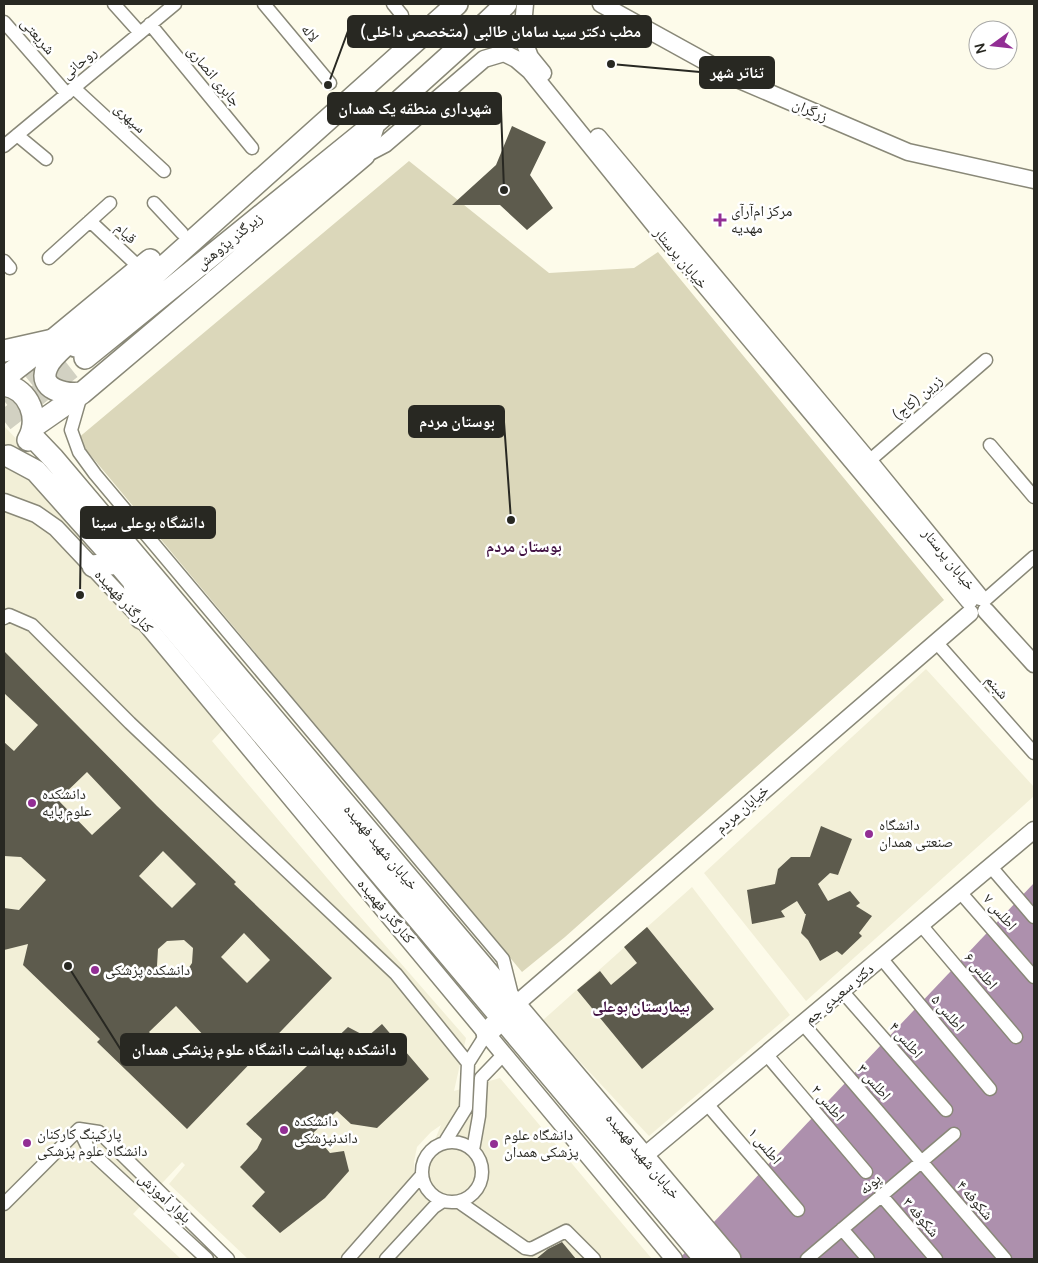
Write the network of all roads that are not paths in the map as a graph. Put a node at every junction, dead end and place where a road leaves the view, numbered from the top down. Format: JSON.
{"nodes":[{"id":1,"x":114,"y":4,"type":"edge"},
{"id":2,"x":175,"y":4,"type":"edge"},
{"id":3,"x":264,"y":4,"type":"edge"},
{"id":4,"x":393,"y":4,"type":"edge"},
{"id":5,"x":457,"y":4,"type":"edge"},
{"id":6,"x":506,"y":4,"type":"edge"},
{"id":7,"x":525,"y":4,"type":"edge"},
{"id":8,"x":601,"y":4,"type":"edge"},
{"id":9,"x":402,"y":15,"type":"dead end"},
{"id":10,"x":4,"y":22,"type":"edge"},
{"id":11,"x":145,"y":29,"type":"junction"},
{"id":12,"x":330,"y":83,"type":"dead end"},
{"id":13,"x":70,"y":91,"type":"junction"},
{"id":14,"x":336,"y":111,"type":"junction"},
{"id":15,"x":374,"y":124,"type":"junction"},
{"id":16,"x":17,"y":135,"type":"junction"},
{"id":17,"x":4,"y":146,"type":"edge"},
{"id":18,"x":252,"y":148,"type":"dead end"},
{"id":19,"x":364,"y":155,"type":"junction"},
{"id":20,"x":46,"y":159,"type":"dead end"},
{"id":21,"x":164,"y":171,"type":"dead end"},
{"id":22,"x":1034,"y":180,"type":"edge"},
{"id":23,"x":110,"y":203,"type":"dead end"},
{"id":24,"x":154,"y":203,"type":"dead end"},
{"id":25,"x":90,"y":222,"type":"junction"},
{"id":26,"x":182,"y":233,"type":"junction"},
{"id":27,"x":49,"y":258,"type":"dead end"},
{"id":28,"x":140,"y":268,"type":"junction"},
{"id":29,"x":122,"y":283,"type":"junction"},
{"id":30,"x":53,"y":340,"type":"junction"},
{"id":31,"x":4,"y":351,"type":"edge"},
{"id":32,"x":986,"y":360,"type":"dead end"},
{"id":33,"x":4,"y":378,"type":"edge"},
{"id":34,"x":4,"y":385,"type":"edge"},
{"id":35,"x":82,"y":393,"type":"junction"},
{"id":36,"x":32,"y":431,"type":"junction"},
{"id":37,"x":990,"y":445,"type":"dead end"},
{"id":38,"x":6,"y":457,"type":"edge"},
{"id":39,"x":869,"y":461,"type":"junction"},
{"id":40,"x":1034,"y":497,"type":"edge"},
{"id":41,"x":4,"y":502,"type":"edge"},
{"id":42,"x":1034,"y":557,"type":"edge"},
{"id":43,"x":118,"y":562,"type":"junction"},
{"id":44,"x":92,"y":566,"type":"junction"},
{"id":45,"x":134,"y":581,"type":"junction"},
{"id":46,"x":978,"y":605,"type":"junction"},
{"id":47,"x":4,"y":618,"type":"edge"},
{"id":48,"x":140,"y":618,"type":"junction"},
{"id":49,"x":936,"y":642,"type":"junction"},
{"id":50,"x":1034,"y":664,"type":"edge"},
{"id":51,"x":1034,"y":753,"type":"edge"},
{"id":52,"x":1032,"y":837,"type":"edge"},
{"id":53,"x":991,"y":866,"type":"junction"},
{"id":54,"x":960,"y":892,"type":"junction"},
{"id":55,"x":1034,"y":917,"type":"edge"},
{"id":56,"x":921,"y":925,"type":"junction"},
{"id":57,"x":881,"y":958,"type":"junction"},
{"id":58,"x":1034,"y":977,"type":"edge"},
{"id":59,"x":842,"y":991,"type":"junction"},
{"id":60,"x":506,"y":1014,"type":"junction"},
{"id":61,"x":803,"y":1024,"type":"junction"},
{"id":62,"x":1016,"y":1037,"type":"dead end"},
{"id":63,"x":504,"y":1054,"type":"junction"},
{"id":64,"x":766,"y":1054,"type":"junction"},
{"id":65,"x":468,"y":1063,"type":"junction"},
{"id":66,"x":990,"y":1089,"type":"dead end"},
{"id":67,"x":708,"y":1104,"type":"junction"},
{"id":68,"x":946,"y":1110,"type":"dead end"},
{"id":69,"x":79,"y":1129,"type":"junction"},
{"id":70,"x":954,"y":1134,"type":"dead end"},
{"id":71,"x":445,"y":1142,"type":"junction"},
{"id":72,"x":473,"y":1150,"type":"junction"},
{"id":73,"x":646,"y":1155,"type":"junction"},
{"id":74,"x":920,"y":1161,"type":"junction"},
{"id":75,"x":866,"y":1172,"type":"dead end"},
{"id":76,"x":422,"y":1175,"type":"junction"},
{"id":77,"x":882,"y":1195,"type":"junction"},
{"id":78,"x":165,"y":1197,"type":"junction"},
{"id":79,"x":442,"y":1201,"type":"junction"},
{"id":80,"x":459,"y":1202,"type":"junction"},
{"id":81,"x":4,"y":1204,"type":"edge"},
{"id":82,"x":153,"y":1208,"type":"junction"},
{"id":83,"x":798,"y":1210,"type":"dead end"},
{"id":84,"x":842,"y":1229,"type":"junction"},
{"id":85,"x":207,"y":1259,"type":"edge"},
{"id":86,"x":228,"y":1259,"type":"edge"},
{"id":87,"x":348,"y":1259,"type":"edge"},
{"id":88,"x":386,"y":1259,"type":"edge"},
{"id":89,"x":594,"y":1259,"type":"edge"},
{"id":90,"x":674,"y":1259,"type":"edge"},
{"id":91,"x":705,"y":1259,"type":"edge"},
{"id":92,"x":730,"y":1259,"type":"edge"},
{"id":93,"x":807,"y":1259,"type":"edge"},
{"id":94,"x":868,"y":1259,"type":"edge"},
{"id":95,"x":936,"y":1259,"type":"edge"},
{"id":96,"x":1004,"y":1259,"type":"edge"}],
"edges":[{"from":1,"to":11,"type":"street","name":"جابری انصاری"},
{"from":2,"to":11,"type":"street","name":"روحانی"},
{"from":3,"to":12,"type":"street","name":"لاله"},
{"from":4,"to":9,"type":"street"},
{"from":5,"to":14,"type":"main road"},
{"from":6,"to":15,"type":"main road","name":"زیرگذر پژوهش"},
{"from":7,"to":39,"type":"street","name":"خیابان پرستار"},
{"from":8,"to":22,"type":"street","name":"زرگران"},
{"from":10,"to":13,"type":"street","name":"شریعتی"},
{"from":11,"to":13,"type":"street","name":"روحانی"},
{"from":11,"to":18,"type":"street","name":"جابری انصاری"},
{"from":13,"to":16,"type":"street","name":"روحانی"},
{"from":13,"to":21,"type":"street","name":"سپهری"},
{"from":14,"to":15,"type":"main road","name":"زیرگذر پژوهش"},
{"from":14,"to":26,"type":"main road"},
{"from":15,"to":19,"type":"main road"},
{"from":16,"to":17,"type":"street","name":"روحانی"},
{"from":16,"to":20,"type":"street"},
{"from":19,"to":35,"type":"main road"},
{"from":19,"to":46,"type":"street","name":"خیابان پرستار"},
{"from":23,"to":25,"type":"street","name":"قیام"},
{"from":24,"to":26,"type":"street"},
{"from":25,"to":27,"type":"street","name":"قیام"},
{"from":25,"to":28,"type":"street","name":"قیام"},
{"from":26,"to":28,"type":"main road"},
{"from":28,"to":29,"type":"main road"},
{"from":29,"to":30,"type":"main road"},
{"from":29,"to":35,"type":"main road"},
{"from":30,"to":31,"type":"main road"},
{"from":30,"to":33,"type":"main road"},
{"from":32,"to":39,"type":"street","name":"زرین (کاج)"},
{"from":34,"to":36,"type":"main road"},
{"from":35,"to":36,"type":"main road"},
{"from":35,"to":60,"type":"street","name":"کنارگذر فهمیده"},
{"from":36,"to":38,"type":"main road"},
{"from":36,"to":60,"type":"main road","name":"خیابان شهید فهمیده"},
{"from":37,"to":40,"type":"street"},
{"from":38,"to":43,"type":"main road","name":"خیابان شهید فهمیده"},
{"from":39,"to":46,"type":"street","name":"خیابان پرستار"},
{"from":41,"to":44,"type":"street","name":"کنارگذر فهمیده"},
{"from":42,"to":46,"type":"street"},
{"from":43,"to":44,"type":"main road"},
{"from":43,"to":45,"type":"main road","name":"خیابان شهید فهمیده"},
{"from":44,"to":48,"type":"street","name":"کنارگذر فهمیده"},
{"from":45,"to":48,"type":"main road"},
{"from":45,"to":60,"type":"main road","name":"خیابان شهید فهمیده"},
{"from":46,"to":49,"type":"street","name":"خیابان مردم"},
{"from":46,"to":50,"type":"street"},
{"from":47,"to":65,"type":"street"},
{"from":48,"to":60,"type":"street","name":"کنارگذر فهمیده"},
{"from":49,"to":51,"type":"street","name":"شبنم"},
{"from":49,"to":60,"type":"street","name":"خیابان مردم"},
{"from":52,"to":53,"type":"street","name":"دکتر سعیدی جم"},
{"from":53,"to":54,"type":"street","name":"دکتر سعیدی جم"},
{"from":53,"to":55,"type":"street"},
{"from":54,"to":56,"type":"street","name":"دکتر سعیدی جم"},
{"from":54,"to":58,"type":"street","name":"اطلس ۷"},
{"from":56,"to":57,"type":"street","name":"دکتر سعیدی جم"},
{"from":56,"to":62,"type":"street","name":"اطلس ۶"},
{"from":57,"to":59,"type":"street","name":"دکتر سعیدی جم"},
{"from":57,"to":66,"type":"street","name":"اطلس ۵"},
{"from":59,"to":61,"type":"street","name":"دکتر سعیدی جم"},
{"from":59,"to":68,"type":"street","name":"اطلس ۴"},
{"from":60,"to":63,"type":"street","name":"کنارگذر فهمیده"},
{"from":60,"to":65,"type":"street"},
{"from":60,"to":73,"type":"main road","name":"خیابان شهید فهمیده"},
{"from":60,"to":91,"type":"main road","name":"خیابان شهید فهمیده"},
{"from":61,"to":64,"type":"street","name":"دکتر سعیدی جم"},
{"from":61,"to":74,"type":"street","name":"اطلس ۳"},
{"from":63,"to":72,"type":"street"},
{"from":63,"to":90,"type":"street","name":"کنارگذر فهمیده"},
{"from":64,"to":67,"type":"street","name":"دکتر سعیدی جم"},
{"from":64,"to":75,"type":"street","name":"اطلس ۲"},
{"from":65,"to":71,"type":"street"},
{"from":67,"to":73,"type":"street","name":"دکتر سعیدی جم"},
{"from":67,"to":83,"type":"street","name":"اطلس ۱"},
{"from":69,"to":78,"type":"street","name":"بلوار آموزش"},
{"from":69,"to":81,"type":"street"},
{"from":69,"to":82,"type":"street","name":"بلوار آموزش"},
{"from":70,"to":74,"type":"street","name":"پونه"},
{"from":71,"to":72,"type":"street"},
{"from":71,"to":76,"type":"street"},
{"from":72,"to":80,"type":"street"},
{"from":73,"to":92,"type":"main road","name":"خیابان شهید فهمیده"},
{"from":74,"to":77,"type":"street","name":"پونه"},
{"from":74,"to":96,"type":"street","name":"شکوفه ۴"},
{"from":76,"to":79,"type":"street"},
{"from":76,"to":87,"type":"street"},
{"from":77,"to":84,"type":"street","name":"پونه"},
{"from":77,"to":95,"type":"street","name":"شکوفه ۳"},
{"from":78,"to":82,"type":"street"},
{"from":78,"to":86,"type":"street","name":"بلوار آموزش"},
{"from":79,"to":80,"type":"street"},
{"from":79,"to":88,"type":"street"},
{"from":80,"to":89,"type":"street"},
{"from":82,"to":85,"type":"street","name":"بلوار آموزش"},
{"from":84,"to":93,"type":"street","name":"پونه"},
{"from":84,"to":94,"type":"street"}]}
